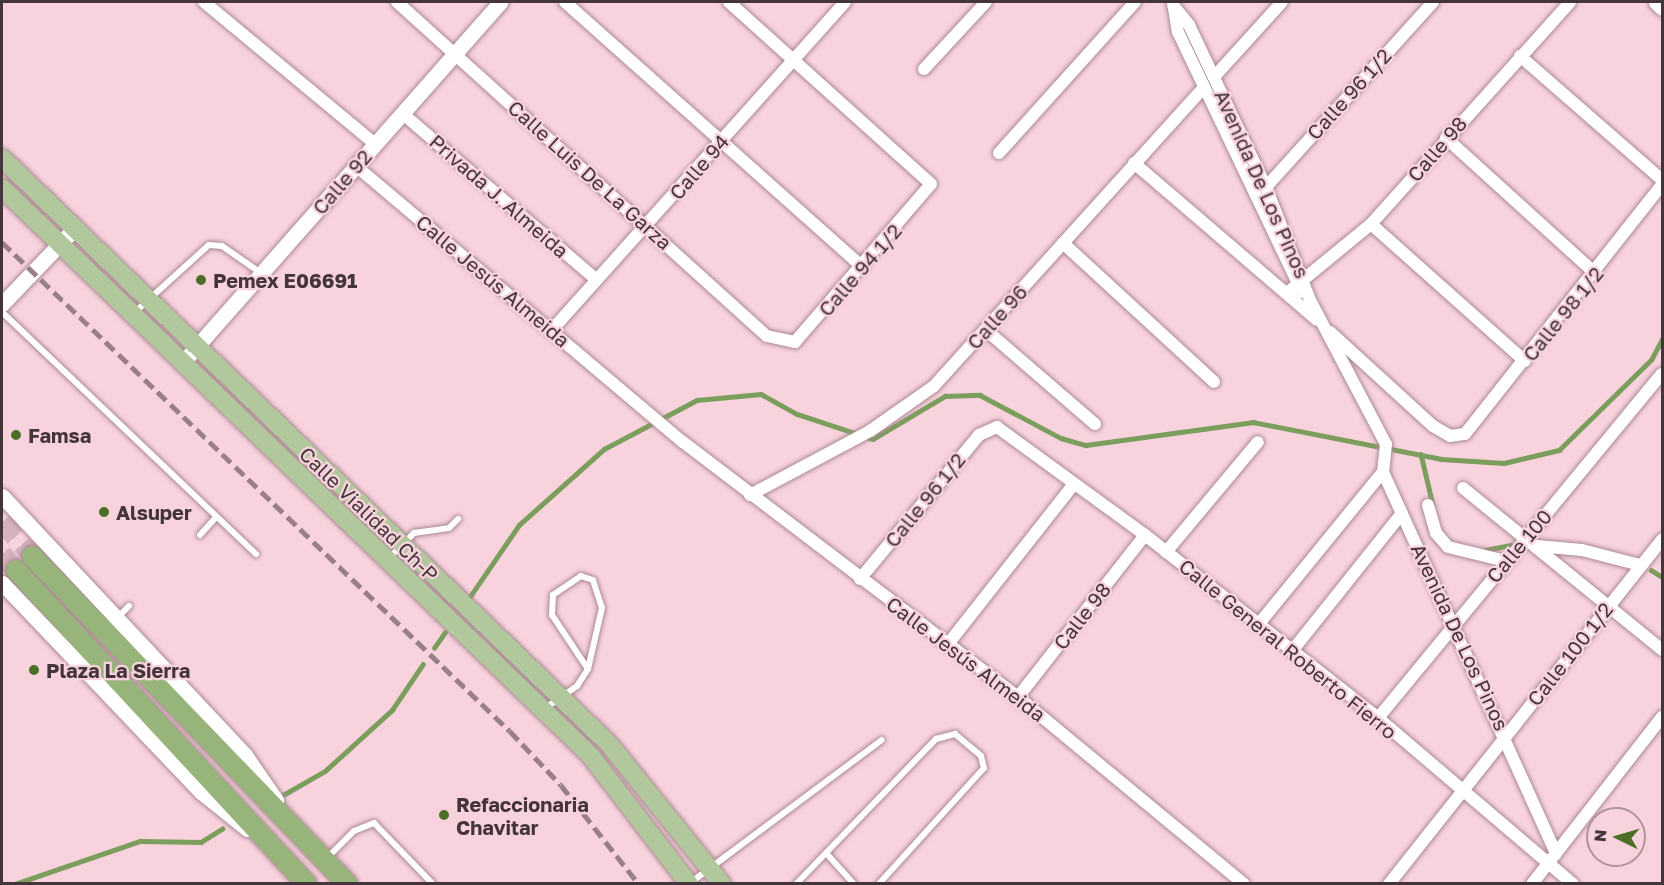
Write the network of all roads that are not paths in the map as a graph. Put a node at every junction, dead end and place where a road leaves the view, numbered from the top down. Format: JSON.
{"nodes":[{"id":1,"x":204,"y":2,"type":"edge"},
{"id":2,"x":397,"y":2,"type":"edge"},
{"id":3,"x":500,"y":2,"type":"edge"},
{"id":4,"x":565,"y":2,"type":"edge"},
{"id":5,"x":729,"y":2,"type":"edge"},
{"id":6,"x":845,"y":2,"type":"edge"},
{"id":7,"x":987,"y":2,"type":"edge"},
{"id":8,"x":1135,"y":2,"type":"edge"},
{"id":9,"x":1282,"y":2,"type":"edge"},
{"id":10,"x":1433,"y":2,"type":"edge"},
{"id":11,"x":1570,"y":2,"type":"edge"},
{"id":12,"x":1656,"y":2,"type":"edge"},
{"id":13,"x":1172,"y":3,"type":"edge"},
{"id":14,"x":1662,"y":8,"type":"edge"},
{"id":15,"x":454,"y":54,"type":"junction"},
{"id":16,"x":1520,"y":56,"type":"junction"},
{"id":17,"x":793,"y":60,"type":"junction"},
{"id":18,"x":924,"y":69,"type":"dead end"},
{"id":19,"x":1214,"y":77,"type":"junction"},
{"id":20,"x":1203,"y":88,"type":"junction"},
{"id":21,"x":402,"y":113,"type":"junction"},
{"id":22,"x":1446,"y":138,"type":"junction"},
{"id":23,"x":722,"y":141,"type":"junction"},
{"id":24,"x":375,"y":144,"type":"junction"},
{"id":25,"x":999,"y":153,"type":"dead end"},
{"id":26,"x":2,"y":158,"type":"edge"},
{"id":27,"x":1134,"y":163,"type":"junction"},
{"id":28,"x":356,"y":166,"type":"junction"},
{"id":29,"x":1662,"y":183,"type":"edge"},
{"id":30,"x":1266,"y":187,"type":"junction"},
{"id":31,"x":2,"y":189,"type":"edge"},
{"id":32,"x":1371,"y":224,"type":"junction"},
{"id":33,"x":647,"y":225,"type":"junction"},
{"id":34,"x":75,"y":229,"type":"junction"},
{"id":35,"x":1063,"y":243,"type":"junction"},
{"id":36,"x":60,"y":245,"type":"junction"},
{"id":37,"x":862,"y":267,"type":"junction"},
{"id":38,"x":262,"y":273,"type":"junction"},
{"id":39,"x":1596,"y":274,"type":"junction"},
{"id":40,"x":596,"y":279,"type":"junction"},
{"id":41,"x":1296,"y":287,"type":"junction"},
{"id":42,"x":146,"y":300,"type":"junction"},
{"id":43,"x":2,"y":304,"type":"edge"},
{"id":44,"x":2,"y":312,"type":"edge"},
{"id":45,"x":133,"y":315,"type":"junction"},
{"id":46,"x":1323,"y":325,"type":"junction"},
{"id":47,"x":986,"y":330,"type":"junction"},
{"id":48,"x":551,"y":331,"type":"junction"},
{"id":49,"x":785,"y":343,"type":"joint"},
{"id":50,"x":196,"y":348,"type":"junction"},
{"id":51,"x":1525,"y":361,"type":"junction"},
{"id":52,"x":183,"y":362,"type":"junction"},
{"id":53,"x":1662,"y":374,"type":"edge"},
{"id":54,"x":1214,"y":382,"type":"dead end"},
{"id":55,"x":1095,"y":424,"type":"dead end"},
{"id":56,"x":994,"y":427,"type":"joint"},
{"id":57,"x":1258,"y":442,"type":"dead end"},
{"id":58,"x":1383,"y":472,"type":"junction"},
{"id":59,"x":1074,"y":484,"type":"junction"},
{"id":60,"x":1463,"y":488,"type":"dead end"},
{"id":61,"x":750,"y":495,"type":"junction"},
{"id":62,"x":2,"y":496,"type":"edge"},
{"id":63,"x":1428,"y":505,"type":"dead end"},
{"id":64,"x":1402,"y":513,"type":"junction"},
{"id":65,"x":216,"y":517,"type":"junction"},
{"id":66,"x":458,"y":519,"type":"dead end"},
{"id":67,"x":200,"y":535,"type":"dead end"},
{"id":68,"x":1145,"y":535,"type":"junction"},
{"id":69,"x":1525,"y":537,"type":"junction"},
{"id":70,"x":1662,"y":539,"type":"edge"},
{"id":71,"x":401,"y":544,"type":"junction"},
{"id":72,"x":1537,"y":546,"type":"junction"},
{"id":73,"x":1166,"y":552,"type":"junction"},
{"id":74,"x":256,"y":554,"type":"dead end"},
{"id":75,"x":32,"y":555,"type":"tunnel mouth"},
{"id":76,"x":387,"y":559,"type":"junction"},
{"id":77,"x":1506,"y":561,"type":"junction"},
{"id":78,"x":1640,"y":565,"type":"junction"},
{"id":79,"x":9,"y":576,"type":"tunnel mouth"},
{"id":80,"x":860,"y":579,"type":"junction"},
{"id":81,"x":1609,"y":605,"type":"junction"},
{"id":82,"x":129,"y":606,"type":"dead end"},
{"id":83,"x":117,"y":618,"type":"junction"},
{"id":84,"x":1258,"y":625,"type":"junction"},
{"id":85,"x":1453,"y":626,"type":"junction"},
{"id":86,"x":948,"y":644,"type":"junction"},
{"id":87,"x":1662,"y":650,"type":"edge"},
{"id":88,"x":1292,"y":651,"type":"junction"},
{"id":89,"x":588,"y":669,"type":"junction"},
{"id":90,"x":1018,"y":697,"type":"junction"},
{"id":91,"x":561,"y":698,"type":"junction"},
{"id":92,"x":543,"y":709,"type":"junction"},
{"id":93,"x":1662,"y":717,"type":"edge"},
{"id":94,"x":1378,"y":718,"type":"junction"},
{"id":95,"x":1506,"y":736,"type":"junction"},
{"id":96,"x":882,"y":740,"type":"dead end"},
{"id":97,"x":1460,"y":792,"type":"junction"},
{"id":98,"x":305,"y":842,"type":"junction"},
{"id":99,"x":826,"y":853,"type":"junction"},
{"id":100,"x":1552,"y":858,"type":"junction"},
{"id":101,"x":325,"y":861,"type":"junction"},
{"id":102,"x":710,"y":868,"type":"junction"},
{"id":103,"x":307,"y":884,"type":"edge"},
{"id":104,"x":348,"y":884,"type":"edge"},
{"id":105,"x":433,"y":884,"type":"edge"},
{"id":106,"x":689,"y":884,"type":"edge"},
{"id":107,"x":722,"y":884,"type":"edge"},
{"id":108,"x":796,"y":884,"type":"edge"},
{"id":109,"x":855,"y":884,"type":"edge"},
{"id":110,"x":879,"y":884,"type":"edge"},
{"id":111,"x":1244,"y":884,"type":"edge"},
{"id":112,"x":1389,"y":884,"type":"edge"},
{"id":113,"x":1532,"y":884,"type":"edge"},
{"id":114,"x":1573,"y":884,"type":"edge"}],
"edges":[{"from":1,"to":24,"type":"street"},
{"from":2,"to":15,"type":"street","name":"Calle Luis De La Garza"},
{"from":3,"to":15,"type":"street","name":"Calle 92"},
{"from":4,"to":23,"type":"street"},
{"from":5,"to":17,"type":"street"},
{"from":6,"to":17,"type":"street","name":"Calle 94"},
{"from":7,"to":18,"type":"street"},
{"from":8,"to":25,"type":"street"},
{"from":9,"to":19,"type":"street"},
{"from":10,"to":30,"type":"street","name":"Calle 96 1/2"},
{"from":11,"to":16,"type":"street","name":"Calle 98"},
{"from":12,"to":14,"type":"street"},
{"from":13,"to":19,"type":"street","name":"Avenida De Los Pinos"},
{"from":13,"to":20,"type":"street","name":"Avenida De Los Pinos"},
{"from":15,"to":21,"type":"street","name":"Calle 92"},
{"from":15,"to":33,"type":"street","name":"Calle Luis De La Garza"},
{"from":16,"to":22,"type":"street","name":"Calle 98"},
{"from":16,"to":29,"type":"street"},
{"from":17,"to":23,"type":"street","name":"Calle 94"},
{"from":17,"to":37,"type":"street","name":"Calle 94 1/2"},
{"from":19,"to":30,"type":"street","name":"Avenida De Los Pinos"},
{"from":20,"to":27,"type":"street","name":"Calle 96"},
{"from":20,"to":41,"type":"street","name":"Avenida De Los Pinos"},
{"from":21,"to":24,"type":"street","name":"Calle 92"},
{"from":21,"to":40,"type":"street","name":"Privada J. Almeida"},
{"from":22,"to":32,"type":"street","name":"Calle 98"},
{"from":22,"to":39,"type":"street"},
{"from":23,"to":33,"type":"street","name":"Calle 94"},
{"from":23,"to":37,"type":"street"},
{"from":24,"to":28,"type":"street","name":"Calle 92"},
{"from":26,"to":34,"type":"main road","name":"Calle Vialidad Ch-P"},
{"from":27,"to":35,"type":"street","name":"Calle 96"},
{"from":27,"to":41,"type":"street"},
{"from":28,"to":38,"type":"street","name":"Calle 92"},
{"from":28,"to":48,"type":"street","name":"Calle Jesús Almeida"},
{"from":29,"to":39,"type":"street","name":"Calle 98 1/2"},
{"from":30,"to":41,"type":"street","name":"Avenida De Los Pinos"},
{"from":31,"to":36,"type":"main road","name":"Calle Vialidad Ch-P"},
{"from":32,"to":41,"type":"street","name":"Calle 98"},
{"from":32,"to":51,"type":"street"},
{"from":33,"to":40,"type":"street","name":"Calle 94"},
{"from":33,"to":49,"type":"street","name":"Calle Luis De La Garza"},
{"from":34,"to":36,"type":"street"},
{"from":34,"to":42,"type":"main road","name":"Calle Vialidad Ch-P"},
{"from":35,"to":47,"type":"street","name":"Calle 96"},
{"from":35,"to":54,"type":"street"},
{"from":36,"to":43,"type":"street"},
{"from":36,"to":45,"type":"main road","name":"Calle Vialidad Ch-P"},
{"from":37,"to":49,"type":"street","name":"Calle 94 1/2"},
{"from":38,"to":42,"type":"lane"},
{"from":38,"to":50,"type":"street","name":"Calle 92"},
{"from":39,"to":51,"type":"street","name":"Calle 98 1/2"},
{"from":40,"to":48,"type":"street","name":"Calle 94"},
{"from":41,"to":46,"type":"street"},
{"from":41,"to":46,"type":"street","name":"Avenida De Los Pinos"},
{"from":42,"to":45,"type":"lane"},
{"from":42,"to":50,"type":"main road","name":"Calle Vialidad Ch-P"},
{"from":44,"to":65,"type":"lane"},
{"from":45,"to":52,"type":"main road","name":"Calle Vialidad Ch-P"},
{"from":46,"to":51,"type":"street","name":"Calle 98 1/2"},
{"from":46,"to":58,"type":"street","name":"Avenida De Los Pinos"},
{"from":47,"to":55,"type":"street"},
{"from":47,"to":61,"type":"street","name":"Calle 96"},
{"from":48,"to":61,"type":"street","name":"Calle Jesús Almeida"},
{"from":50,"to":52,"type":"street","name":"Calle 92"},
{"from":50,"to":71,"type":"main road","name":"Calle Vialidad Ch-P"},
{"from":52,"to":76,"type":"main road","name":"Calle Vialidad Ch-P"},
{"from":53,"to":69,"type":"street","name":"Calle 100"},
{"from":56,"to":59,"type":"street","name":"Calle General Roberto Fierro"},
{"from":56,"to":80,"type":"street","name":"Calle 96 1/2"},
{"from":57,"to":73,"type":"street"},
{"from":58,"to":64,"type":"street","name":"Avenida De Los Pinos"},
{"from":58,"to":84,"type":"street"},
{"from":59,"to":68,"type":"street","name":"Calle General Roberto Fierro"},
{"from":59,"to":86,"type":"street"},
{"from":60,"to":69,"type":"street"},
{"from":61,"to":80,"type":"street","name":"Calle Jesús Almeida"},
{"from":62,"to":83,"type":"street"},
{"from":63,"to":77,"type":"street"},
{"from":64,"to":85,"type":"street","name":"Avenida De Los Pinos"},
{"from":64,"to":88,"type":"street"},
{"from":65,"to":67,"type":"lane"},
{"from":65,"to":74,"type":"lane"},
{"from":66,"to":71,"type":"lane"},
{"from":68,"to":73,"type":"street","name":"Calle General Roberto Fierro"},
{"from":68,"to":90,"type":"street","name":"Calle 98"},
{"from":69,"to":72,"type":"street"},
{"from":69,"to":77,"type":"street","name":"Calle 100"},
{"from":70,"to":78,"type":"street","name":"Calle 100 1/2"},
{"from":71,"to":76,"type":"lane"},
{"from":71,"to":91,"type":"main road","name":"Calle Vialidad Ch-P"},
{"from":72,"to":78,"type":"street"},
{"from":72,"to":81,"type":"street"},
{"from":73,"to":84,"type":"street","name":"Calle General Roberto Fierro"},
{"from":75,"to":98,"type":"highway"},
{"from":76,"to":92,"type":"main road","name":"Calle Vialidad Ch-P"},
{"from":77,"to":85,"type":"street","name":"Calle 100"},
{"from":78,"to":81,"type":"street","name":"Calle 100 1/2"},
{"from":79,"to":103,"type":"highway"},
{"from":80,"to":86,"type":"street","name":"Calle Jesús Almeida"},
{"from":81,"to":87,"type":"street"},
{"from":81,"to":95,"type":"street","name":"Calle 100 1/2"},
{"from":82,"to":83,"type":"lane"},
{"from":83,"to":98,"type":"street"},
{"from":84,"to":88,"type":"street","name":"Calle General Roberto Fierro"},
{"from":85,"to":94,"type":"street","name":"Calle 100"},
{"from":85,"to":95,"type":"street","name":"Avenida De Los Pinos"},
{"from":86,"to":90,"type":"street","name":"Calle Jesús Almeida"},
{"from":88,"to":94,"type":"street","name":"Calle General Roberto Fierro"},
{"from":89,"to":89,"type":"lane"},
{"from":89,"to":91,"type":"lane"},
{"from":90,"to":111,"type":"street","name":"Calle Jesús Almeida"},
{"from":91,"to":92,"type":"lane"},
{"from":91,"to":102,"type":"main road","name":"Calle Vialidad Ch-P"},
{"from":92,"to":106,"type":"main road","name":"Calle Vialidad Ch-P"},
{"from":93,"to":100,"type":"street"},
{"from":94,"to":97,"type":"street","name":"Calle General Roberto Fierro"},
{"from":95,"to":97,"type":"street","name":"Calle 100 1/2"},
{"from":95,"to":100,"type":"street","name":"Avenida De Los Pinos"},
{"from":96,"to":102,"type":"lane"},
{"from":97,"to":100,"type":"street","name":"Calle General Roberto Fierro"},
{"from":97,"to":112,"type":"street","name":"Calle 100 1/2"},
{"from":98,"to":101,"type":"highway"},
{"from":99,"to":108,"type":"lane"},
{"from":99,"to":109,"type":"lane"},
{"from":99,"to":110,"type":"lane"},
{"from":100,"to":113,"type":"street"},
{"from":100,"to":114,"type":"street","name":"Calle General Roberto Fierro"},
{"from":101,"to":104,"type":"highway"},
{"from":101,"to":105,"type":"lane"},
{"from":102,"to":106,"type":"lane"},
{"from":102,"to":107,"type":"main road","name":"Calle Vialidad Ch-P"}]}
